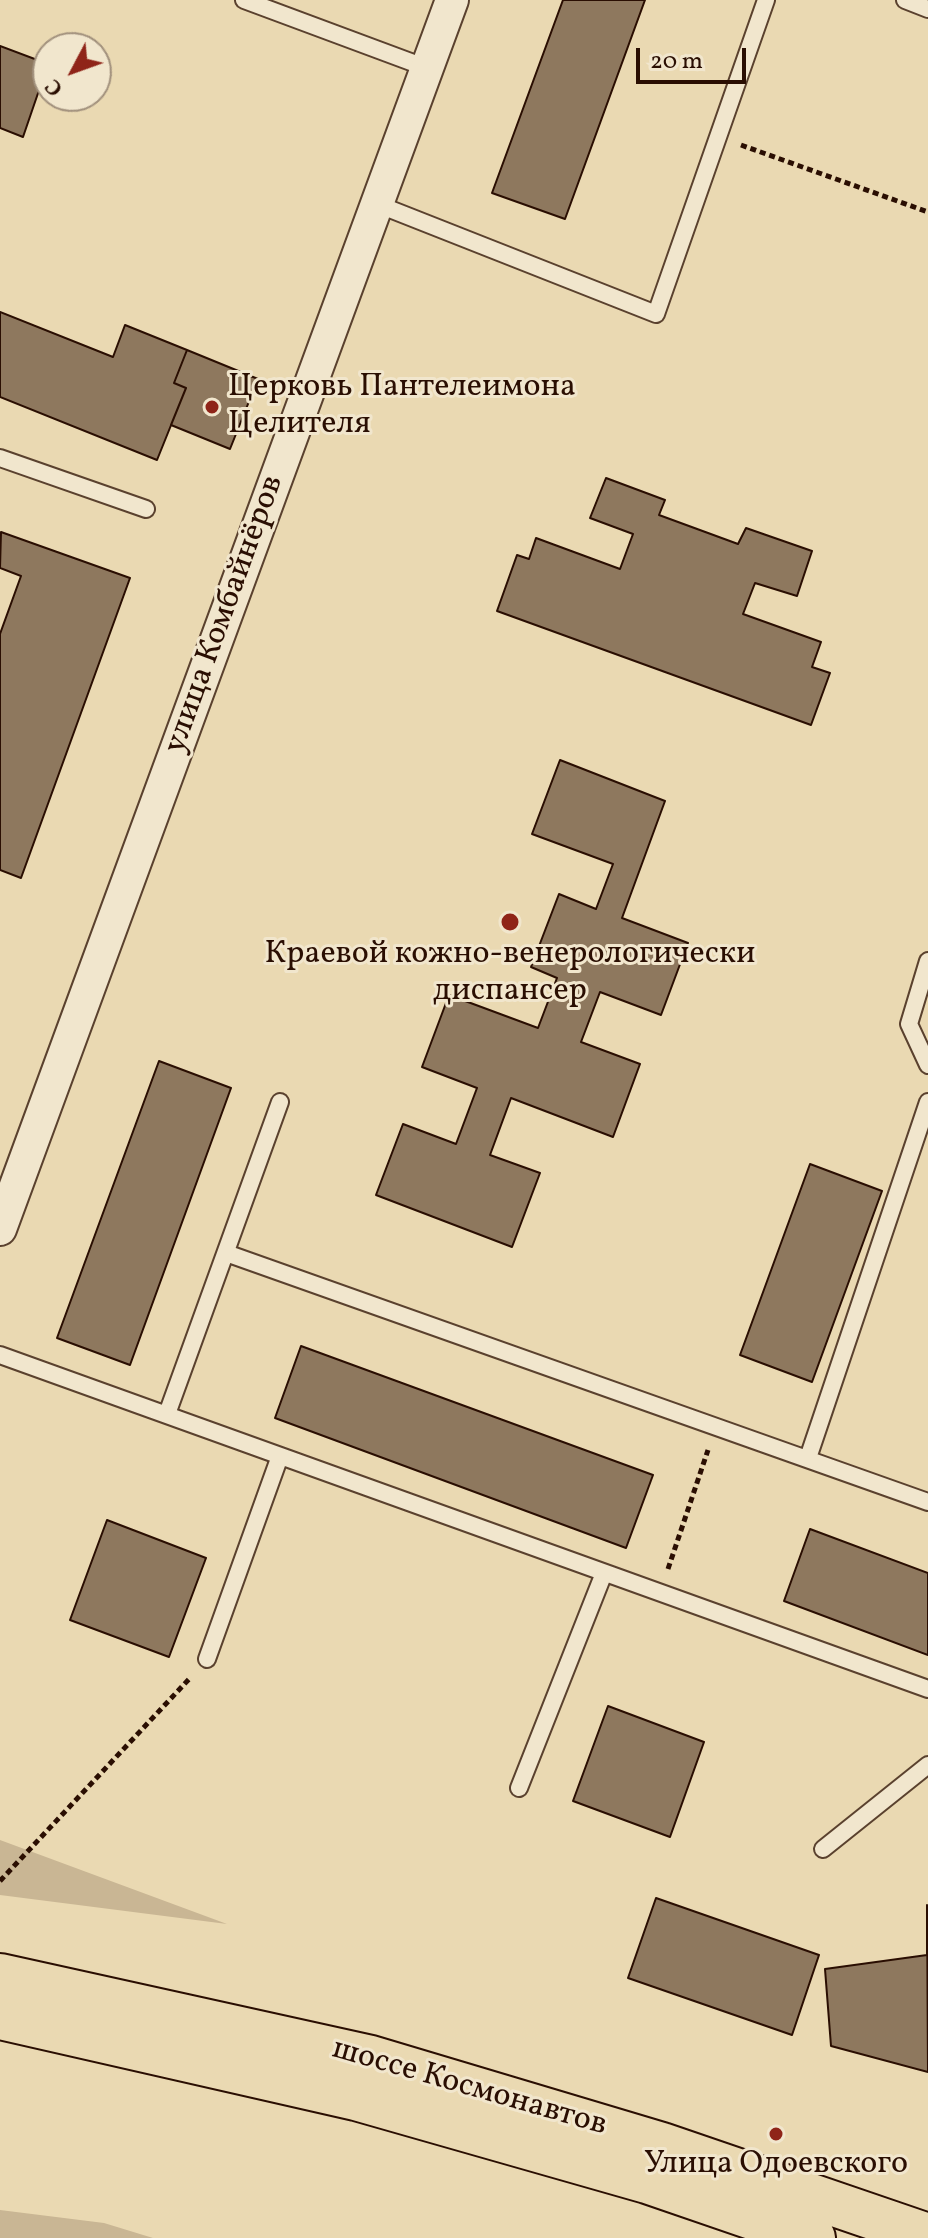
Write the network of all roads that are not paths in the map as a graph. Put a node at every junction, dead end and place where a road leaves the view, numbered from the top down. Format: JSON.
{"nodes":[{"id":1,"x":244,"y":0,"type":"edge"},
{"id":2,"x":452,"y":0,"type":"edge"},
{"id":3,"x":766,"y":0,"type":"edge"},
{"id":4,"x":905,"y":0,"type":"edge"},
{"id":5,"x":928,"y":9,"type":"edge"},
{"id":6,"x":427,"y":68,"type":"junction"},
{"id":7,"x":377,"y":204,"type":"junction"},
{"id":8,"x":0,"y":458,"type":"edge"},
{"id":9,"x":146,"y":509,"type":"dead end"},
{"id":10,"x":928,"y":961,"type":"edge"},
{"id":11,"x":928,"y":1065,"type":"edge"},
{"id":12,"x":280,"y":1102,"type":"dead end"},
{"id":13,"x":928,"y":1102,"type":"edge"},
{"id":14,"x":0,"y":1229,"type":"edge"},
{"id":15,"x":226,"y":1253,"type":"junction"},
{"id":16,"x":0,"y":1355,"type":"edge"},
{"id":17,"x":167,"y":1414,"type":"junction"},
{"id":18,"x":280,"y":1456,"type":"junction"},
{"id":19,"x":808,"y":1458,"type":"junction"},
{"id":20,"x":928,"y":1502,"type":"edge"},
{"id":21,"x":604,"y":1573,"type":"junction"},
{"id":22,"x":207,"y":1659,"type":"road end"},
{"id":23,"x":928,"y":1689,"type":"edge"},
{"id":24,"x":928,"y":1765,"type":"edge"},
{"id":25,"x":519,"y":1788,"type":"dead end"},
{"id":26,"x":823,"y":1849,"type":"dead end"},
{"id":27,"x":0,"y":1976,"type":"edge"},
{"id":28,"x":0,"y":2017,"type":"edge"},
{"id":29,"x":928,"y":2236,"type":"edge"},
{"id":30,"x":813,"y":2238,"type":"edge"}],
"edges":[{"from":1,"to":6,"type":"lane"},
{"from":2,"to":6,"type":"street","name":"улица Комбайнёров"},
{"from":3,"to":7,"type":"lane"},
{"from":4,"to":5,"type":"lane"},
{"from":6,"to":7,"type":"street","name":"улица Комбайнёров"},
{"from":7,"to":14,"type":"street","name":"улица Комбайнёров"},
{"from":8,"to":9,"type":"lane"},
{"from":10,"to":11,"type":"lane"},
{"from":12,"to":15,"type":"lane"},
{"from":13,"to":19,"type":"lane"},
{"from":15,"to":17,"type":"lane"},
{"from":15,"to":19,"type":"lane"},
{"from":16,"to":17,"type":"lane"},
{"from":17,"to":18,"type":"lane"},
{"from":18,"to":21,"type":"lane"},
{"from":18,"to":22,"type":"lane"},
{"from":19,"to":20,"type":"lane"},
{"from":21,"to":23,"type":"lane"},
{"from":21,"to":25,"type":"lane"},
{"from":24,"to":26,"type":"lane"},
{"from":27,"to":29,"type":"main road","name":"шоссе Космонавтов"},
{"from":28,"to":30,"type":"main road","name":"шоссе Космонавтов"}]}
